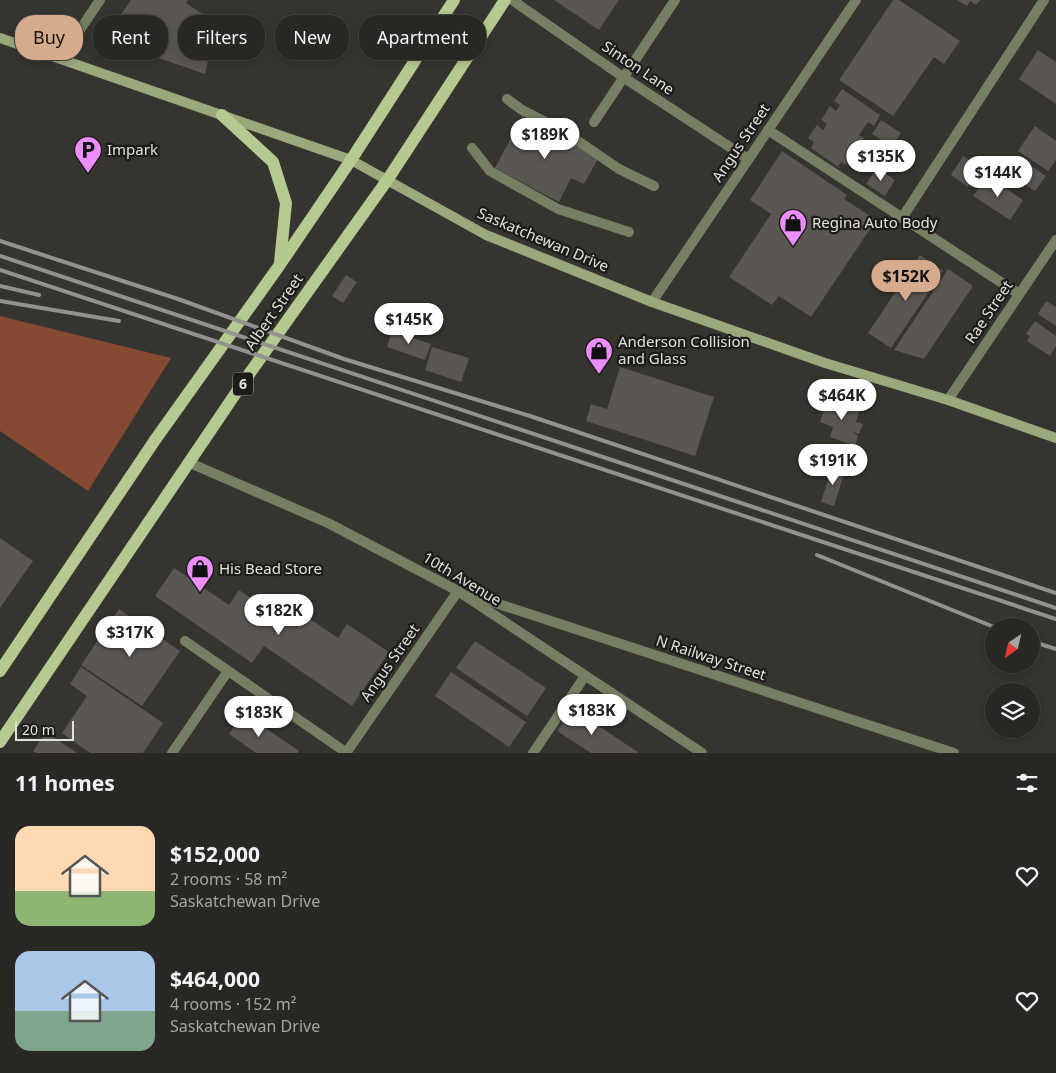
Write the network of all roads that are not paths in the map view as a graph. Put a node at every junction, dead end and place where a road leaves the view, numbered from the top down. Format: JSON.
{"nodes":[{"id":1,"x":100,"y":0,"type":"edge"},
{"id":2,"x":454,"y":0,"type":"edge"},
{"id":3,"x":505,"y":0,"type":"edge"},
{"id":4,"x":512,"y":0,"type":"edge"},
{"id":5,"x":675,"y":0,"type":"edge"},
{"id":6,"x":856,"y":0,"type":"edge"},
{"id":7,"x":1044,"y":0,"type":"edge"},
{"id":8,"x":83,"y":25,"type":"edge"},
{"id":9,"x":0,"y":38,"type":"edge"},
{"id":10,"x":15,"y":43,"type":"edge"},
{"id":11,"x":67,"y":60,"type":"edge"},
{"id":12,"x":623,"y":77,"type":"junction"},
{"id":13,"x":507,"y":99,"type":"dead end"},
{"id":14,"x":222,"y":115,"type":"junction"},
{"id":15,"x":594,"y":122,"type":"dead end"},
{"id":16,"x":768,"y":130,"type":"junction"},
{"id":17,"x":472,"y":148,"type":"dead end"},
{"id":18,"x":748,"y":159,"type":"junction"},
{"id":19,"x":351,"y":160,"type":"junction"},
{"id":20,"x":388,"y":180,"type":"junction"},
{"id":21,"x":654,"y":186,"type":"dead end"},
{"id":22,"x":902,"y":218,"type":"junction"},
{"id":23,"x":629,"y":232,"type":"dead end"},
{"id":24,"x":1056,"y":240,"type":"edge"},
{"id":25,"x":279,"y":266,"type":"junction"},
{"id":26,"x":1019,"y":294,"type":"junction"},
{"id":27,"x":652,"y":302,"type":"junction"},
{"id":28,"x":948,"y":400,"type":"junction"},
{"id":29,"x":1056,"y":438,"type":"edge"},
{"id":30,"x":190,"y":463,"type":"junction"},
{"id":31,"x":458,"y":591,"type":"junction"},
{"id":32,"x":185,"y":641,"type":"dead end"},
{"id":33,"x":228,"y":671,"type":"junction"},
{"id":34,"x":0,"y":672,"type":"edge"},
{"id":35,"x":585,"y":676,"type":"junction"},
{"id":36,"x":0,"y":742,"type":"edge"},
{"id":37,"x":172,"y":753,"type":"edge"},
{"id":38,"x":346,"y":753,"type":"edge"},
{"id":39,"x":533,"y":753,"type":"edge"},
{"id":40,"x":702,"y":753,"type":"edge"},
{"id":41,"x":954,"y":753,"type":"edge"}],
"edges":[{"from":1,"to":8,"type":"street"},
{"from":2,"to":19,"type":"main road","name":"Albert Street"},
{"from":3,"to":20,"type":"main road","name":"Albert Street","number":"6"},
{"from":4,"to":12,"type":"street","name":"Sinton Lane"},
{"from":5,"to":12,"type":"street"},
{"from":6,"to":16,"type":"street","name":"Angus Street"},
{"from":7,"to":22,"type":"street"},
{"from":9,"to":10,"type":"main road","name":"Saskatchewan Drive"},
{"from":11,"to":14,"type":"main road","name":"Saskatchewan Drive"},
{"from":12,"to":15,"type":"street"},
{"from":12,"to":18,"type":"street","name":"Sinton Lane"},
{"from":13,"to":21,"type":"street"},
{"from":14,"to":19,"type":"main road","name":"Saskatchewan Drive"},
{"from":14,"to":25,"type":"main road"},
{"from":16,"to":18,"type":"street","name":"Angus Street"},
{"from":16,"to":22,"type":"street"},
{"from":17,"to":23,"type":"street"},
{"from":18,"to":27,"type":"street","name":"Angus Street"},
{"from":19,"to":20,"type":"main road","name":"Saskatchewan Drive"},
{"from":19,"to":25,"type":"main road","name":"Albert Street"},
{"from":20,"to":27,"type":"main road","name":"Saskatchewan Drive"},
{"from":20,"to":30,"type":"main road","name":"Albert Street","number":"6"},
{"from":22,"to":26,"type":"street"},
{"from":24,"to":26,"type":"street","name":"Rae Street"},
{"from":25,"to":34,"type":"main road","name":"Albert Street"},
{"from":26,"to":28,"type":"street","name":"Rae Street"},
{"from":27,"to":28,"type":"main road","name":"Saskatchewan Drive"},
{"from":28,"to":29,"type":"main road","name":"Saskatchewan Drive"},
{"from":30,"to":31,"type":"street","name":"10th Avenue"},
{"from":30,"to":36,"type":"main road","name":"Albert Street","number":"6"},
{"from":31,"to":35,"type":"street","name":"10th Avenue"},
{"from":31,"to":38,"type":"street","name":"Angus Street"},
{"from":31,"to":41,"type":"street","name":"N Railway Street"},
{"from":32,"to":33,"type":"street"},
{"from":33,"to":37,"type":"street"},
{"from":33,"to":38,"type":"street"},
{"from":35,"to":39,"type":"street"},
{"from":35,"to":40,"type":"street","name":"10th Avenue"}]}
